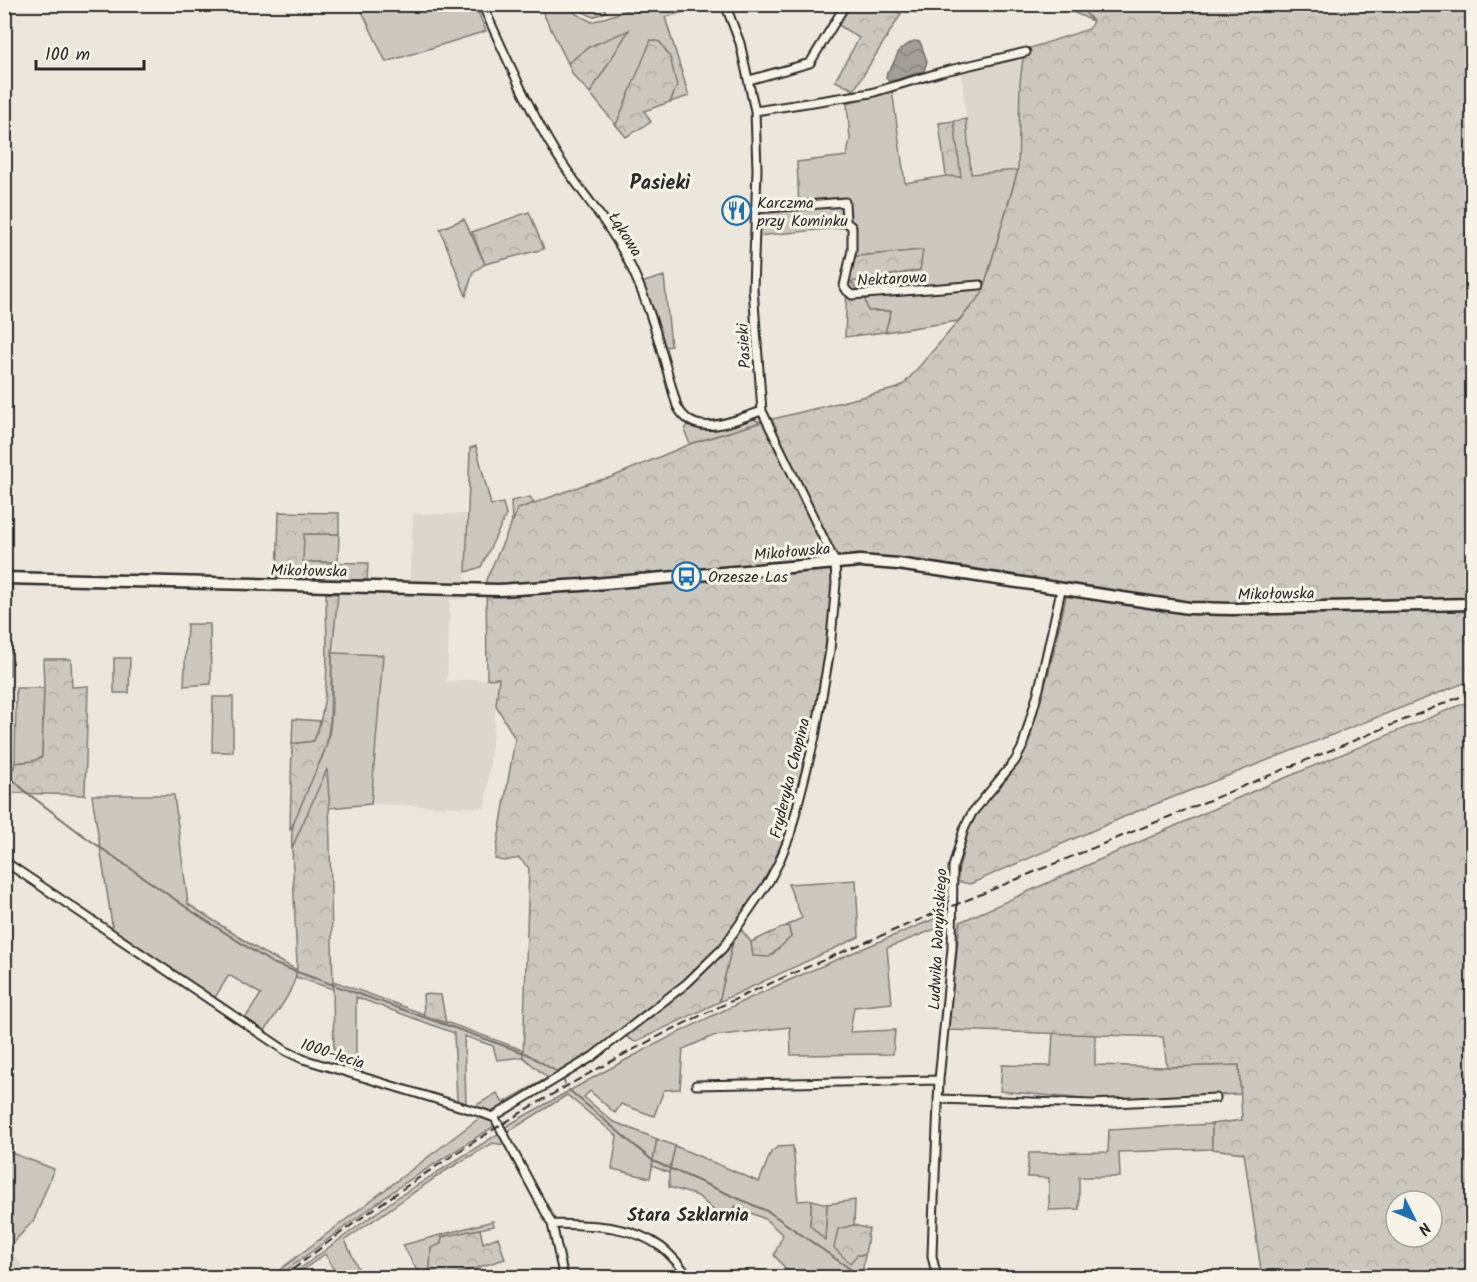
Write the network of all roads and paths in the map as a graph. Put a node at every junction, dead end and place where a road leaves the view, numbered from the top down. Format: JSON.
{"nodes":[{"id":1,"x":482,"y":4,"type":"edge"},
{"id":2,"x":725,"y":4,"type":"edge"},
{"id":3,"x":846,"y":4,"type":"edge"},
{"id":4,"x":1026,"y":52,"type":"dead end"},
{"id":5,"x":749,"y":80,"type":"junction"},
{"id":6,"x":755,"y":111,"type":"junction"},
{"id":7,"x":755,"y":209,"type":"junction"},
{"id":8,"x":980,"y":285,"type":"dead end"},
{"id":9,"x":762,"y":411,"type":"junction"},
{"id":10,"x":835,"y":562,"type":"junction"},
{"id":11,"x":4,"y":578,"type":"edge"},
{"id":12,"x":1061,"y":590,"type":"junction"},
{"id":13,"x":1473,"y":604,"type":"edge"},
{"id":14,"x":4,"y":861,"type":"edge"},
{"id":15,"x":939,"y":1080,"type":"junction"},
{"id":16,"x":696,"y":1085,"type":"dead end"},
{"id":17,"x":1216,"y":1098,"type":"dead end"},
{"id":18,"x":938,"y":1099,"type":"junction"},
{"id":19,"x":493,"y":1117,"type":"junction"},
{"id":20,"x":552,"y":1224,"type":"junction"},
{"id":21,"x":690,"y":1277,"type":"edge"},
{"id":22,"x":564,"y":1278,"type":"edge"},
{"id":23,"x":937,"y":1278,"type":"edge"}],
"edges":[{"from":1,"to":9,"type":"street","name":"Łąkowa"},
{"from":2,"to":5,"type":"street","name":"Pasieki"},
{"from":3,"to":5,"type":"street"},
{"from":4,"to":6,"type":"street"},
{"from":5,"to":6,"type":"street","name":"Pasieki"},
{"from":6,"to":7,"type":"street","name":"Pasieki"},
{"from":7,"to":8,"type":"street","name":"Nektarowa"},
{"from":7,"to":9,"type":"street","name":"Pasieki"},
{"from":9,"to":10,"type":"street","name":"Pasieki"},
{"from":10,"to":11,"type":"main road","name":"Mikołowska"},
{"from":10,"to":12,"type":"main road","name":"Mikołowska"},
{"from":10,"to":19,"type":"street","name":"Fryderyka Chopina"},
{"from":12,"to":13,"type":"main road","name":"Mikołowska"},
{"from":12,"to":15,"type":"street","name":"Ludwika Waryńskiego"},
{"from":14,"to":19,"type":"street","name":"1000-lecia"},
{"from":15,"to":16,"type":"street"},
{"from":15,"to":18,"type":"street","name":"Ludwika Waryńskiego"},
{"from":17,"to":18,"type":"street"},
{"from":18,"to":23,"type":"street","name":"Ludwika Waryńskiego"},
{"from":19,"to":20,"type":"street"},
{"from":20,"to":21,"type":"street"},
{"from":20,"to":22,"type":"street"}]}
